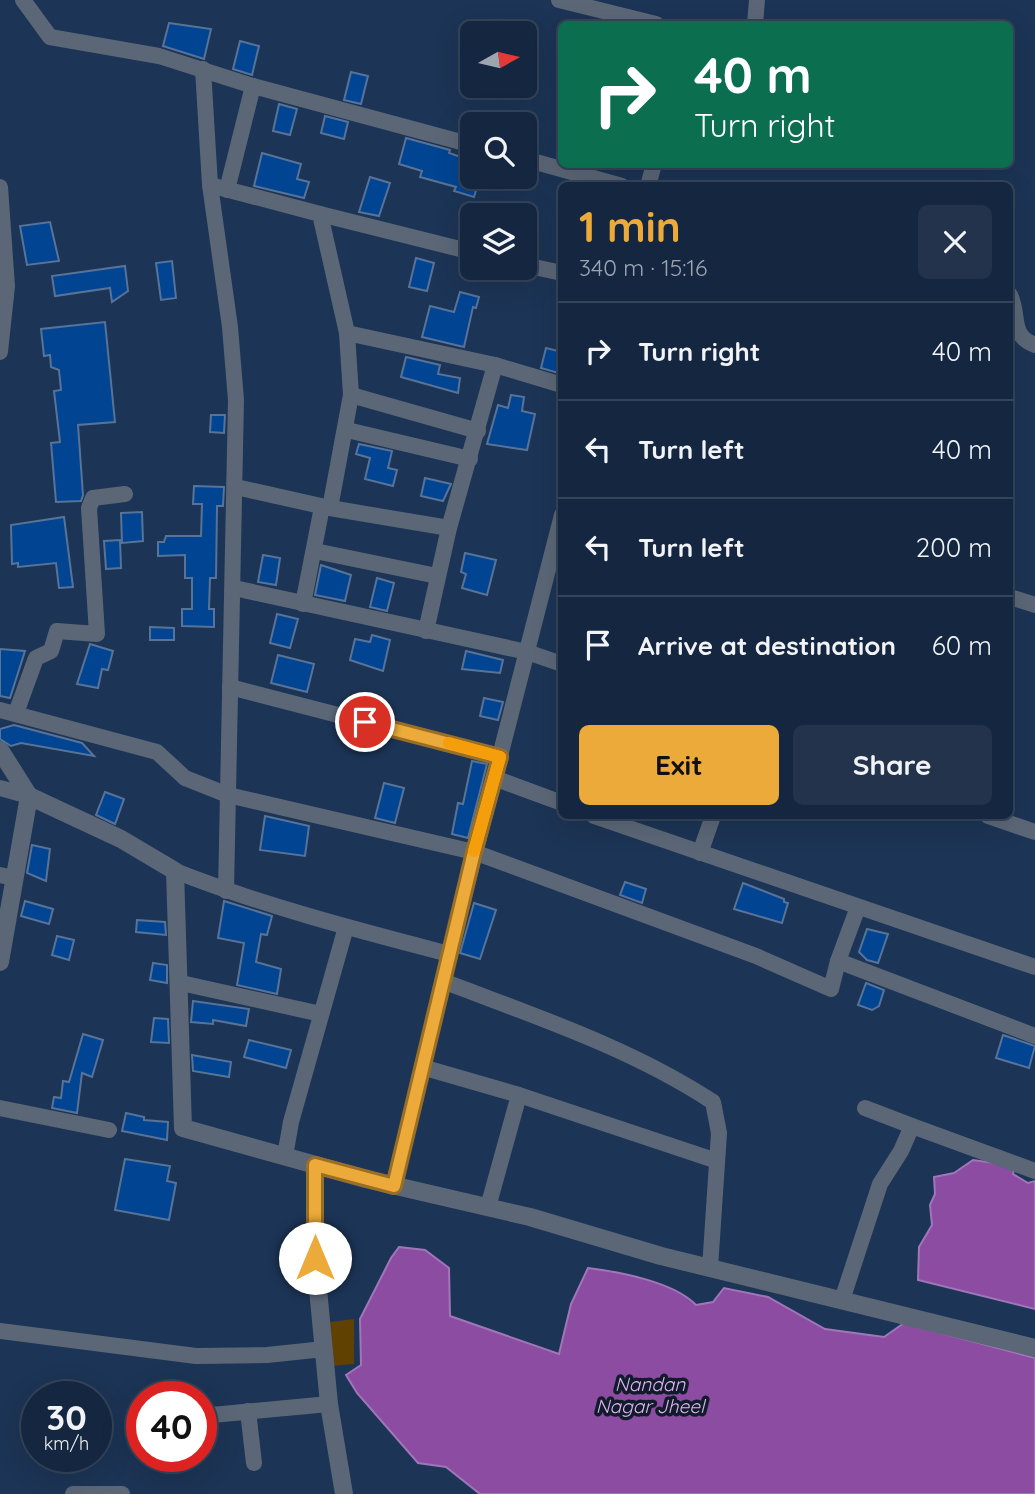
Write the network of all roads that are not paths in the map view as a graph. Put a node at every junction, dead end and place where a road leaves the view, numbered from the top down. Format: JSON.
{"nodes":[{"id":1,"x":23,"y":0,"type":"edge"},
{"id":2,"x":559,"y":0,"type":"edge"},
{"id":3,"x":757,"y":0,"type":"edge"},
{"id":4,"x":644,"y":21,"type":"edge"},
{"id":5,"x":755,"y":21,"type":"edge"},
{"id":6,"x":203,"y":69,"type":"junction"},
{"id":7,"x":253,"y":86,"type":"junction"},
{"id":8,"x":460,"y":142,"type":"edge"},
{"id":9,"x":537,"y":162,"type":"edge"},
{"id":10,"x":608,"y":182,"type":"edge"},
{"id":11,"x":210,"y":185,"type":"junction"},
{"id":12,"x":0,"y":187,"type":"edge"},
{"id":13,"x":227,"y":190,"type":"junction"},
{"id":14,"x":320,"y":214,"type":"junction"},
{"id":15,"x":460,"y":249,"type":"edge"},
{"id":16,"x":537,"y":268,"type":"edge"},
{"id":17,"x":558,"y":272,"type":"edge"},
{"id":18,"x":1013,"y":312,"type":"edge"},
{"id":19,"x":347,"y":333,"type":"junction"},
{"id":20,"x":1035,"y":345,"type":"edge"},
{"id":21,"x":0,"y":352,"type":"edge"},
{"id":22,"x":495,"y":365,"type":"junction"},
{"id":23,"x":558,"y":384,"type":"edge"},
{"id":24,"x":351,"y":395,"type":"junction"},
{"id":25,"x":347,"y":430,"type":"junction"},
{"id":26,"x":478,"y":431,"type":"junction"},
{"id":27,"x":470,"y":459,"type":"junction"},
{"id":28,"x":236,"y":487,"type":"junction"},
{"id":29,"x":125,"y":494,"type":"dead end"},
{"id":30,"x":326,"y":507,"type":"junction"},
{"id":31,"x":449,"y":528,"type":"junction"},
{"id":32,"x":558,"y":550,"type":"edge"},
{"id":33,"x":315,"y":551,"type":"junction"},
{"id":34,"x":437,"y":576,"type":"junction"},
{"id":35,"x":234,"y":589,"type":"junction"},
{"id":36,"x":1013,"y":598,"type":"edge"},
{"id":37,"x":303,"y":604,"type":"junction"},
{"id":38,"x":1035,"y":605,"type":"edge"},
{"id":39,"x":426,"y":631,"type":"junction"},
{"id":40,"x":527,"y":652,"type":"junction"},
{"id":41,"x":558,"y":663,"type":"edge"},
{"id":42,"x":230,"y":687,"type":"junction"},
{"id":43,"x":8,"y":712,"type":"edge"},
{"id":44,"x":0,"y":750,"type":"edge"},
{"id":45,"x":500,"y":757,"type":"junction"},
{"id":46,"x":494,"y":778,"type":"junction"},
{"id":47,"x":0,"y":788,"type":"edge"},
{"id":48,"x":228,"y":795,"type":"junction"},
{"id":49,"x":29,"y":796,"type":"junction"},
{"id":50,"x":558,"y":802,"type":"edge"},
{"id":51,"x":603,"y":819,"type":"edge"},
{"id":52,"x":712,"y":819,"type":"edge"},
{"id":53,"x":997,"y":819,"type":"edge"},
{"id":54,"x":1035,"y":832,"type":"edge"},
{"id":55,"x":474,"y":852,"type":"junction"},
{"id":56,"x":700,"y":853,"type":"junction"},
{"id":57,"x":176,"y":871,"type":"junction"},
{"id":58,"x":7,"y":876,"type":"edge"},
{"id":59,"x":226,"y":891,"type":"junction"},
{"id":60,"x":858,"y":907,"type":"junction"},
{"id":61,"x":346,"y":927,"type":"junction"},
{"id":62,"x":449,"y":954,"type":"junction"},
{"id":63,"x":838,"y":961,"type":"junction"},
{"id":64,"x":0,"y":962,"type":"edge"},
{"id":65,"x":1035,"y":967,"type":"edge"},
{"id":66,"x":443,"y":981,"type":"junction"},
{"id":67,"x":180,"y":983,"type":"junction"},
{"id":68,"x":321,"y":1014,"type":"junction"},
{"id":69,"x":1035,"y":1035,"type":"edge"},
{"id":70,"x":422,"y":1067,"type":"junction"},
{"id":71,"x":519,"y":1095,"type":"junction"},
{"id":72,"x":0,"y":1108,"type":"edge"},
{"id":73,"x":864,"y":1108,"type":"dead end"},
{"id":74,"x":912,"y":1126,"type":"junction"},
{"id":75,"x":109,"y":1130,"type":"dead end"},
{"id":76,"x":285,"y":1156,"type":"junction"},
{"id":77,"x":717,"y":1161,"type":"junction"},
{"id":78,"x":315,"y":1165,"type":"junction"},
{"id":79,"x":1035,"y":1171,"type":"edge"},
{"id":80,"x":394,"y":1186,"type":"junction"},
{"id":81,"x":488,"y":1207,"type":"junction"},
{"id":82,"x":710,"y":1268,"type":"junction"},
{"id":83,"x":842,"y":1300,"type":"junction"},
{"id":84,"x":0,"y":1331,"type":"edge"},
{"id":85,"x":1035,"y":1348,"type":"edge"},
{"id":86,"x":324,"y":1349,"type":"junction"},
{"id":87,"x":329,"y":1404,"type":"junction"},
{"id":88,"x":248,"y":1411,"type":"junction"},
{"id":89,"x":217,"y":1414,"type":"edge"},
{"id":90,"x":254,"y":1463,"type":"dead end"},
{"id":91,"x":73,"y":1494,"type":"edge"},
{"id":92,"x":122,"y":1494,"type":"edge"},
{"id":93,"x":344,"y":1494,"type":"edge"}],
"edges":[{"from":1,"to":6,"type":"street"},
{"from":2,"to":4,"type":"street"},
{"from":3,"to":5,"type":"street"},
{"from":6,"to":7,"type":"street"},
{"from":6,"to":11,"type":"street"},
{"from":7,"to":8,"type":"street"},
{"from":7,"to":13,"type":"street"},
{"from":9,"to":10,"type":"street"},
{"from":11,"to":13,"type":"street"},
{"from":11,"to":28,"type":"street"},
{"from":12,"to":21,"type":"street"},
{"from":13,"to":14,"type":"street"},
{"from":14,"to":15,"type":"street"},
{"from":14,"to":19,"type":"street"},
{"from":16,"to":17,"type":"street"},
{"from":18,"to":20,"type":"street"},
{"from":19,"to":22,"type":"street"},
{"from":19,"to":24,"type":"street"},
{"from":22,"to":23,"type":"street"},
{"from":22,"to":26,"type":"street"},
{"from":24,"to":25,"type":"street"},
{"from":24,"to":26,"type":"street"},
{"from":25,"to":27,"type":"street"},
{"from":25,"to":30,"type":"street"},
{"from":26,"to":27,"type":"street"},
{"from":27,"to":31,"type":"street"},
{"from":28,"to":30,"type":"street"},
{"from":28,"to":35,"type":"street"},
{"from":29,"to":43,"type":"street"},
{"from":30,"to":31,"type":"street"},
{"from":30,"to":33,"type":"street"},
{"from":31,"to":34,"type":"street"},
{"from":32,"to":40,"type":"street"},
{"from":33,"to":34,"type":"street"},
{"from":33,"to":37,"type":"street"},
{"from":34,"to":39,"type":"street"},
{"from":35,"to":37,"type":"street"},
{"from":35,"to":42,"type":"street"},
{"from":36,"to":38,"type":"street"},
{"from":37,"to":39,"type":"street"},
{"from":39,"to":40,"type":"street"},
{"from":40,"to":41,"type":"street"},
{"from":40,"to":45,"type":"street"},
{"from":42,"to":45,"type":"street"},
{"from":42,"to":48,"type":"street"},
{"from":43,"to":48,"type":"street"},
{"from":44,"to":49,"type":"street"},
{"from":45,"to":46,"type":"street"},
{"from":46,"to":50,"type":"street"},
{"from":46,"to":55,"type":"street"},
{"from":47,"to":49,"type":"street"},
{"from":48,"to":55,"type":"street"},
{"from":48,"to":59,"type":"street"},
{"from":49,"to":57,"type":"street"},
{"from":49,"to":58,"type":"street"},
{"from":51,"to":56,"type":"street"},
{"from":52,"to":56,"type":"street"},
{"from":53,"to":54,"type":"street"},
{"from":55,"to":62,"type":"street"},
{"from":55,"to":63,"type":"street"},
{"from":56,"to":60,"type":"street"},
{"from":57,"to":59,"type":"street"},
{"from":57,"to":67,"type":"street"},
{"from":58,"to":64,"type":"street"},
{"from":59,"to":61,"type":"street"},
{"from":60,"to":63,"type":"street"},
{"from":60,"to":65,"type":"street"},
{"from":61,"to":62,"type":"street"},
{"from":61,"to":68,"type":"street"},
{"from":62,"to":66,"type":"street"},
{"from":63,"to":69,"type":"street"},
{"from":66,"to":70,"type":"street"},
{"from":66,"to":77,"type":"street"},
{"from":67,"to":68,"type":"street"},
{"from":67,"to":76,"type":"street"},
{"from":68,"to":76,"type":"street"},
{"from":70,"to":71,"type":"street"},
{"from":70,"to":80,"type":"street"},
{"from":71,"to":77,"type":"street"},
{"from":71,"to":81,"type":"street"},
{"from":72,"to":75,"type":"street"},
{"from":73,"to":74,"type":"street"},
{"from":74,"to":79,"type":"street"},
{"from":74,"to":83,"type":"street"},
{"from":76,"to":78,"type":"street"},
{"from":77,"to":82,"type":"street"},
{"from":78,"to":80,"type":"street"},
{"from":78,"to":86,"type":"street"},
{"from":80,"to":81,"type":"street"},
{"from":81,"to":82,"type":"street"},
{"from":82,"to":83,"type":"street"},
{"from":83,"to":85,"type":"street"},
{"from":84,"to":86,"type":"street"},
{"from":86,"to":87,"type":"street"},
{"from":87,"to":88,"type":"street"},
{"from":87,"to":93,"type":"street"},
{"from":88,"to":89,"type":"street"},
{"from":88,"to":90,"type":"street"},
{"from":91,"to":92,"type":"street"}]}
